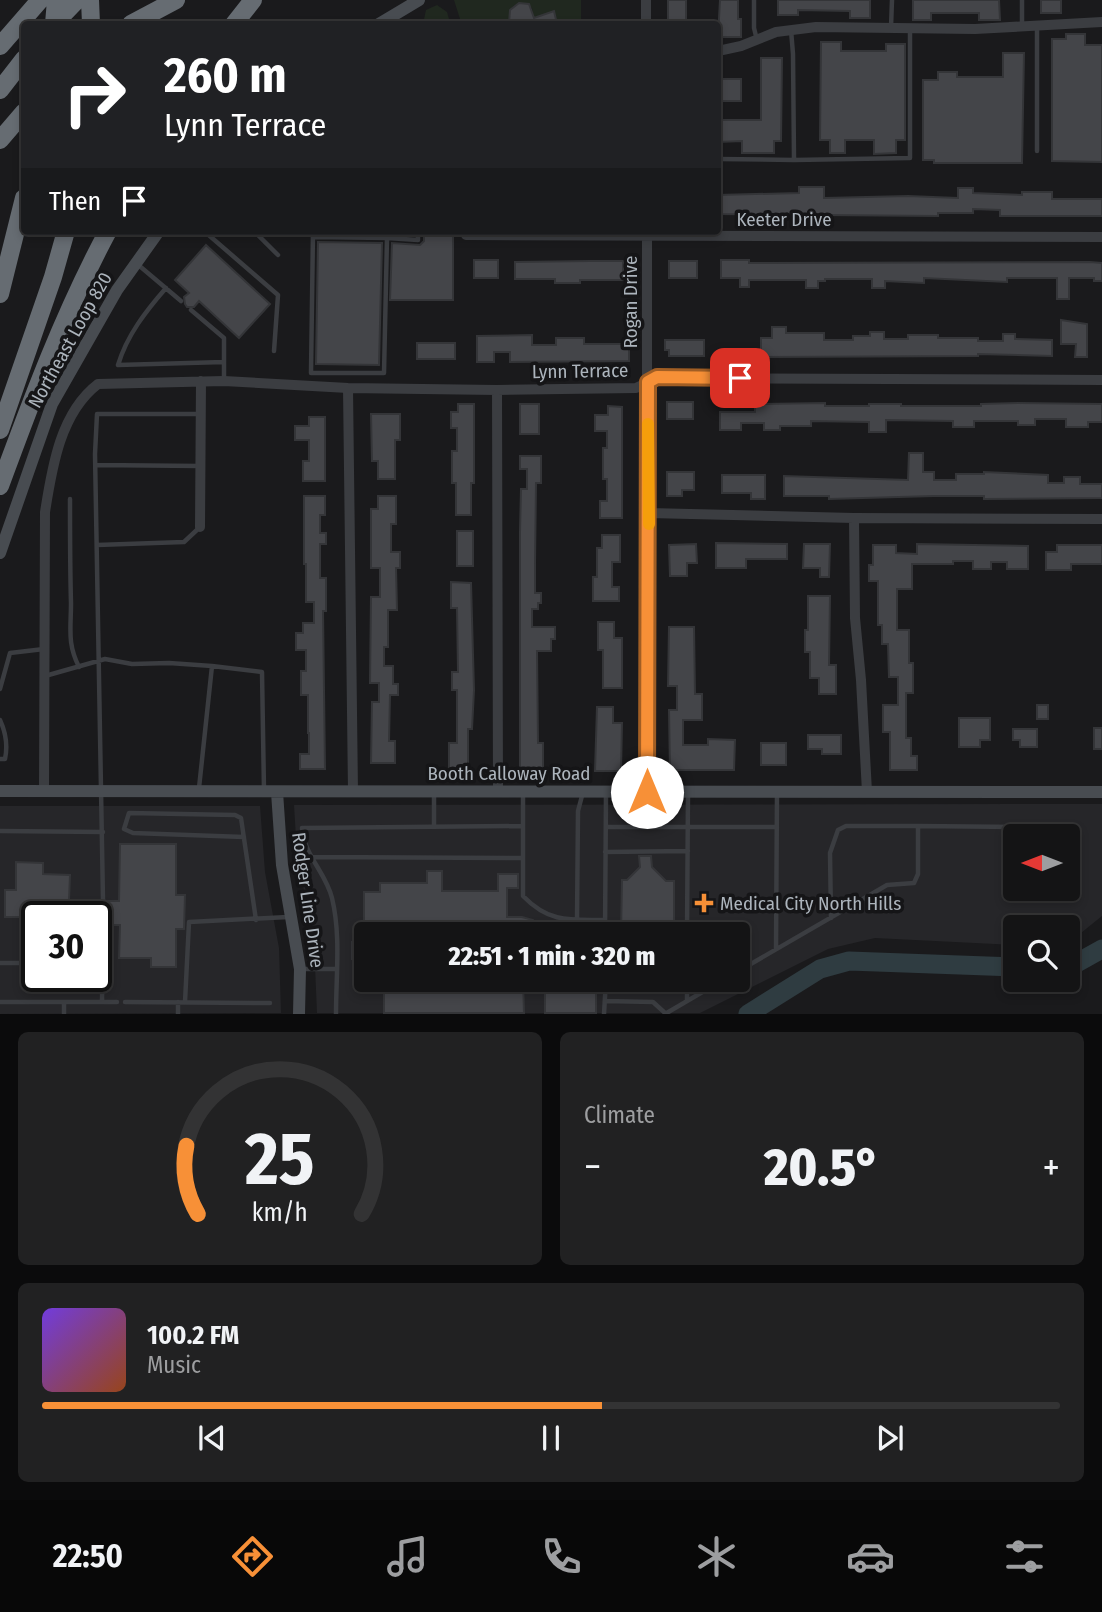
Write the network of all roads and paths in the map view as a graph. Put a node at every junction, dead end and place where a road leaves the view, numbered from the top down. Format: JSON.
{"nodes":[{"id":1,"x":40,"y":0,"type":"edge"},
{"id":2,"x":56,"y":0,"type":"edge"},
{"id":3,"x":78,"y":0,"type":"edge"},
{"id":4,"x":90,"y":0,"type":"edge"},
{"id":5,"x":176,"y":0,"type":"edge"},
{"id":6,"x":253,"y":0,"type":"edge"},
{"id":7,"x":419,"y":0,"type":"edge"},
{"id":8,"x":646,"y":0,"type":"edge"},
{"id":9,"x":754,"y":0,"type":"edge"},
{"id":10,"x":892,"y":0,"type":"edge"},
{"id":11,"x":1022,"y":0,"type":"edge"},
{"id":12,"x":21,"y":21,"type":"edge"},
{"id":13,"x":54,"y":21,"type":"edge"},
{"id":14,"x":57,"y":21,"type":"edge"},
{"id":15,"x":91,"y":21,"type":"edge"},
{"id":16,"x":136,"y":21,"type":"edge"},
{"id":17,"x":236,"y":21,"type":"edge"},
{"id":18,"x":386,"y":21,"type":"edge"},
{"id":19,"x":646,"y":21,"type":"edge"},
{"id":20,"x":21,"y":22,"type":"edge"},
{"id":21,"x":1102,"y":22,"type":"edge"},
{"id":22,"x":1037,"y":24,"type":"junction"},
{"id":23,"x":1022,"y":27,"type":"junction"},
{"id":24,"x":891,"y":28,"type":"junction"},
{"id":25,"x":791,"y":29,"type":"junction"},
{"id":26,"x":910,"y":29,"type":"junction"},
{"id":27,"x":757,"y":40,"type":"junction"},
{"id":28,"x":2,"y":43,"type":"edge"},
{"id":29,"x":721,"y":50,"type":"edge"},
{"id":30,"x":21,"y":63,"type":"edge"},
{"id":31,"x":2,"y":87,"type":"edge"},
{"id":32,"x":21,"y":115,"type":"edge"},
{"id":33,"x":2,"y":137,"type":"edge"},
{"id":34,"x":1037,"y":152,"type":"dead end"},
{"id":35,"x":721,"y":159,"type":"edge"},
{"id":36,"x":794,"y":160,"type":"junction"},
{"id":37,"x":21,"y":210,"type":"edge"},
{"id":38,"x":721,"y":234,"type":"edge"},
{"id":39,"x":65,"y":235,"type":"edge"},
{"id":40,"x":106,"y":235,"type":"edge"},
{"id":41,"x":156,"y":235,"type":"edge"},
{"id":42,"x":209,"y":235,"type":"edge"},
{"id":43,"x":258,"y":235,"type":"edge"},
{"id":44,"x":313,"y":235,"type":"edge"},
{"id":45,"x":352,"y":235,"type":"edge"},
{"id":46,"x":418,"y":235,"type":"edge"},
{"id":47,"x":647,"y":235,"type":"edge"},
{"id":48,"x":1102,"y":237,"type":"edge"},
{"id":49,"x":387,"y":238,"type":"junction"},
{"id":50,"x":278,"y":254,"type":"dead end"},
{"id":51,"x":136,"y":263,"type":"junction"},
{"id":52,"x":166,"y":288,"type":"junction"},
{"id":53,"x":0,"y":294,"type":"edge"},
{"id":54,"x":181,"y":301,"type":"dead end"},
{"id":55,"x":191,"y":310,"type":"dead end"},
{"id":56,"x":274,"y":351,"type":"dead end"},
{"id":57,"x":224,"y":362,"type":"junction"},
{"id":58,"x":1102,"y":380,"type":"edge"},
{"id":59,"x":201,"y":381,"type":"junction"},
{"id":60,"x":224,"y":381,"type":"junction"},
{"id":61,"x":648,"y":382,"type":"junction"},
{"id":62,"x":348,"y":388,"type":"junction"},
{"id":63,"x":497,"y":390,"type":"junction"},
{"id":64,"x":201,"y":414,"type":"junction"},
{"id":65,"x":0,"y":430,"type":"edge"},
{"id":66,"x":96,"y":465,"type":"junction"},
{"id":67,"x":200,"y":466,"type":"junction"},
{"id":68,"x":0,"y":486,"type":"edge"},
{"id":69,"x":70,"y":499,"type":"dead end"},
{"id":70,"x":649,"y":513,"type":"junction"},
{"id":71,"x":854,"y":518,"type":"junction"},
{"id":72,"x":1102,"y":519,"type":"edge"},
{"id":73,"x":200,"y":527,"type":"joint"},
{"id":74,"x":97,"y":545,"type":"junction"},
{"id":75,"x":0,"y":553,"type":"edge"},
{"id":76,"x":44,"y":649,"type":"junction"},
{"id":77,"x":100,"y":661,"type":"junction"},
{"id":78,"x":212,"y":666,"type":"junction"},
{"id":79,"x":79,"y":667,"type":"junction"},
{"id":80,"x":44,"y":677,"type":"junction"},
{"id":81,"x":0,"y":689,"type":"edge"},
{"id":82,"x":0,"y":720,"type":"edge"},
{"id":83,"x":0,"y":758,"type":"edge"},
{"id":84,"x":0,"y":791,"type":"edge"},
{"id":85,"x":44,"y":792,"type":"junction"},
{"id":86,"x":103,"y":792,"type":"junction"},
{"id":87,"x":199,"y":792,"type":"junction"},
{"id":88,"x":270,"y":792,"type":"junction"},
{"id":89,"x":353,"y":792,"type":"junction"},
{"id":90,"x":434,"y":792,"type":"junction"},
{"id":91,"x":498,"y":792,"type":"junction"},
{"id":92,"x":523,"y":792,"type":"junction"},
{"id":93,"x":583,"y":792,"type":"junction"},
{"id":94,"x":606,"y":792,"type":"junction"},
{"id":95,"x":647,"y":792,"type":"junction"},
{"id":96,"x":688,"y":792,"type":"junction"},
{"id":97,"x":778,"y":792,"type":"junction"},
{"id":98,"x":867,"y":792,"type":"junction"},
{"id":99,"x":1102,"y":793,"type":"edge"},
{"id":100,"x":433,"y":826,"type":"junction"},
{"id":101,"x":523,"y":826,"type":"junction"},
{"id":102,"x":606,"y":827,"type":"junction"},
{"id":103,"x":688,"y":827,"type":"junction"},
{"id":104,"x":777,"y":827,"type":"junction"},
{"id":105,"x":918,"y":827,"type":"junction"},
{"id":106,"x":1003,"y":827,"type":"edge"},
{"id":107,"x":0,"y":831,"type":"edge"},
{"id":108,"x":103,"y":832,"type":"junction"},
{"id":109,"x":244,"y":837,"type":"junction"},
{"id":110,"x":688,"y":851,"type":"junction"},
{"id":111,"x":606,"y":852,"type":"junction"},
{"id":112,"x":311,"y":857,"type":"junction"},
{"id":113,"x":523,"y":858,"type":"junction"},
{"id":114,"x":103,"y":901,"type":"dead end"},
{"id":115,"x":292,"y":916,"type":"junction"},
{"id":116,"x":831,"y":919,"type":"junction"},
{"id":117,"x":256,"y":920,"type":"junction"},
{"id":118,"x":577,"y":920,"type":"junction"},
{"id":119,"x":605,"y":920,"type":"joint"},
{"id":120,"x":687,"y":922,"type":"edge"},
{"id":121,"x":776,"y":949,"type":"junction"},
{"id":122,"x":0,"y":963,"type":"edge"},
{"id":123,"x":21,"y":963,"type":"edge"},
{"id":124,"x":750,"y":964,"type":"edge"},
{"id":125,"x":300,"y":969,"type":"junction"},
{"id":126,"x":336,"y":969,"type":"junction"},
{"id":127,"x":103,"y":992,"type":"edge"},
{"id":128,"x":605,"y":992,"type":"edge"},
{"id":129,"x":687,"y":992,"type":"edge"},
{"id":130,"x":702,"y":992,"type":"edge"},
{"id":131,"x":687,"y":1001,"type":"junction"},
{"id":132,"x":0,"y":1002,"type":"edge"},
{"id":133,"x":64,"y":1002,"type":"junction"},
{"id":134,"x":103,"y":1002,"type":"junction"},
{"id":135,"x":117,"y":1002,"type":"dead end"},
{"id":136,"x":125,"y":1002,"type":"dead end"},
{"id":137,"x":178,"y":1002,"type":"junction"},
{"id":138,"x":185,"y":1002,"type":"junction"},
{"id":139,"x":605,"y":1002,"type":"junction"},
{"id":140,"x":270,"y":1003,"type":"dead end"},
{"id":141,"x":64,"y":1013,"type":"edge"},
{"id":142,"x":178,"y":1013,"type":"edge"},
{"id":143,"x":299,"y":1013,"type":"edge"},
{"id":144,"x":336,"y":1013,"type":"edge"},
{"id":145,"x":604,"y":1013,"type":"edge"},
{"id":146,"x":665,"y":1013,"type":"edge"}],
"edges":[{"from":1,"to":12,"type":"highway"},
{"from":2,"to":13,"type":"highway"},
{"from":3,"to":14,"type":"highway"},
{"from":4,"to":15,"type":"highway"},
{"from":5,"to":16,"type":"highway"},
{"from":6,"to":17,"type":"highway"},
{"from":7,"to":18,"type":"street"},
{"from":8,"to":19,"type":"street"},
{"from":9,"to":27,"type":"lane"},
{"from":10,"to":24,"type":"lane"},
{"from":11,"to":23,"type":"lane"},
{"from":20,"to":28,"type":"highway"},
{"from":21,"to":22,"type":"street"},
{"from":22,"to":23,"type":"street"},
{"from":22,"to":34,"type":"lane"},
{"from":23,"to":26,"type":"street"},
{"from":24,"to":25,"type":"street"},
{"from":24,"to":26,"type":"street"},
{"from":25,"to":27,"type":"street"},
{"from":25,"to":36,"type":"lane"},
{"from":26,"to":36,"type":"lane"},
{"from":27,"to":29,"type":"street"},
{"from":30,"to":31,"type":"highway"},
{"from":32,"to":33,"type":"highway"},
{"from":35,"to":36,"type":"lane"},
{"from":37,"to":53,"type":"highway"},
{"from":38,"to":48,"type":"street","name":"Keeter Drive"},
{"from":39,"to":65,"type":"highway"},
{"from":40,"to":68,"type":"highway"},
{"from":41,"to":51,"type":"street","name":"Northeast Loop 820"},
{"from":42,"to":56,"type":"lane"},
{"from":43,"to":50,"type":"lane"},
{"from":44,"to":49,"type":"lane"},
{"from":45,"to":49,"type":"lane"},
{"from":46,"to":49,"type":"lane"},
{"from":47,"to":61,"type":"street","name":"Rogan Drive"},
{"from":51,"to":52,"type":"lane"},
{"from":51,"to":75,"type":"street","name":"Northeast Loop 820"},
{"from":52,"to":54,"type":"lane"},
{"from":52,"to":57,"type":"lane"},
{"from":55,"to":57,"type":"lane"},
{"from":57,"to":60,"type":"lane"},
{"from":58,"to":61,"type":"street","name":"Lynn Terrace"},
{"from":59,"to":60,"type":"street","name":"Lynn Terrace"},
{"from":59,"to":64,"type":"street"},
{"from":59,"to":76,"type":"street","name":"Lynn Terrace"},
{"from":60,"to":62,"type":"street","name":"Lynn Terrace"},
{"from":61,"to":63,"type":"street","name":"Lynn Terrace"},
{"from":61,"to":70,"type":"street","name":"Rogan Drive"},
{"from":62,"to":63,"type":"street","name":"Lynn Terrace"},
{"from":62,"to":89,"type":"street"},
{"from":63,"to":91,"type":"street"},
{"from":64,"to":66,"type":"lane"},
{"from":64,"to":67,"type":"street"},
{"from":66,"to":67,"type":"lane"},
{"from":66,"to":74,"type":"lane"},
{"from":67,"to":73,"type":"street"},
{"from":69,"to":79,"type":"lane"},
{"from":70,"to":71,"type":"street"},
{"from":70,"to":95,"type":"street","name":"Rogan Drive"},
{"from":71,"to":72,"type":"street"},
{"from":71,"to":98,"type":"street"},
{"from":73,"to":74,"type":"lane"},
{"from":74,"to":77,"type":"lane"},
{"from":76,"to":80,"type":"street"},
{"from":76,"to":81,"type":"lane"},
{"from":77,"to":78,"type":"lane"},
{"from":77,"to":79,"type":"lane"},
{"from":77,"to":86,"type":"lane"},
{"from":78,"to":87,"type":"lane"},
{"from":78,"to":88,"type":"lane"},
{"from":79,"to":80,"type":"lane"},
{"from":80,"to":85,"type":"street"},
{"from":82,"to":83,"type":"lane"},
{"from":84,"to":85,"type":"street","name":"Booth Calloway Road"},
{"from":85,"to":86,"type":"street","name":"Booth Calloway Road"},
{"from":86,"to":87,"type":"street","name":"Booth Calloway Road"},
{"from":86,"to":108,"type":"lane"},
{"from":87,"to":88,"type":"street","name":"Booth Calloway Road"},
{"from":88,"to":89,"type":"street","name":"Booth Calloway Road"},
{"from":88,"to":115,"type":"street","name":"Rodger Line Drive"},
{"from":89,"to":90,"type":"street","name":"Booth Calloway Road"},
{"from":90,"to":91,"type":"street","name":"Booth Calloway Road"},
{"from":90,"to":100,"type":"lane"},
{"from":91,"to":92,"type":"street","name":"Booth Calloway Road"},
{"from":92,"to":93,"type":"street","name":"Booth Calloway Road"},
{"from":92,"to":101,"type":"lane"},
{"from":93,"to":94,"type":"street","name":"Booth Calloway Road"},
{"from":93,"to":118,"type":"lane"},
{"from":94,"to":95,"type":"street","name":"Booth Calloway Road"},
{"from":94,"to":102,"type":"lane"},
{"from":95,"to":96,"type":"street","name":"Booth Calloway Road"},
{"from":96,"to":97,"type":"street","name":"Booth Calloway Road"},
{"from":96,"to":103,"type":"lane"},
{"from":97,"to":98,"type":"street","name":"Booth Calloway Road"},
{"from":97,"to":104,"type":"lane"},
{"from":98,"to":99,"type":"street","name":"Booth Calloway Road"},
{"from":100,"to":101,"type":"lane"},
{"from":100,"to":112,"type":"lane"},
{"from":101,"to":113,"type":"lane"},
{"from":102,"to":103,"type":"lane"},
{"from":102,"to":111,"type":"lane"},
{"from":103,"to":104,"type":"lane"},
{"from":103,"to":110,"type":"lane"},
{"from":104,"to":121,"type":"lane"},
{"from":105,"to":106,"type":"lane"},
{"from":105,"to":116,"type":"lane"},
{"from":105,"to":116,"type":"lane"},
{"from":107,"to":108,"type":"lane"},
{"from":108,"to":114,"type":"lane"},
{"from":109,"to":109,"type":"lane"},
{"from":109,"to":117,"type":"lane"},
{"from":110,"to":111,"type":"lane"},
{"from":110,"to":120,"type":"lane"},
{"from":111,"to":119,"type":"lane"},
{"from":112,"to":113,"type":"lane"},
{"from":112,"to":126,"type":"lane"},
{"from":113,"to":118,"type":"lane"},
{"from":115,"to":117,"type":"lane"},
{"from":115,"to":125,"type":"street","name":"Rodger Line Drive"},
{"from":116,"to":121,"type":"lane"},
{"from":117,"to":138,"type":"lane"},
{"from":118,"to":119,"type":"lane"},
{"from":121,"to":124,"type":"lane"},
{"from":122,"to":123,"type":"lane"},
{"from":125,"to":126,"type":"lane"},
{"from":125,"to":143,"type":"street","name":"Rodger Line Drive"},
{"from":126,"to":144,"type":"lane"},
{"from":127,"to":134,"type":"lane"},
{"from":128,"to":139,"type":"lane"},
{"from":129,"to":131,"type":"lane"},
{"from":130,"to":131,"type":"lane"},
{"from":131,"to":146,"type":"lane"},
{"from":132,"to":133,"type":"lane"},
{"from":133,"to":134,"type":"lane"},
{"from":133,"to":141,"type":"lane"},
{"from":134,"to":135,"type":"lane"},
{"from":136,"to":137,"type":"lane"},
{"from":137,"to":138,"type":"lane"},
{"from":137,"to":142,"type":"lane"},
{"from":138,"to":140,"type":"lane"},
{"from":139,"to":145,"type":"lane"},
{"from":139,"to":146,"type":"lane"}]}
